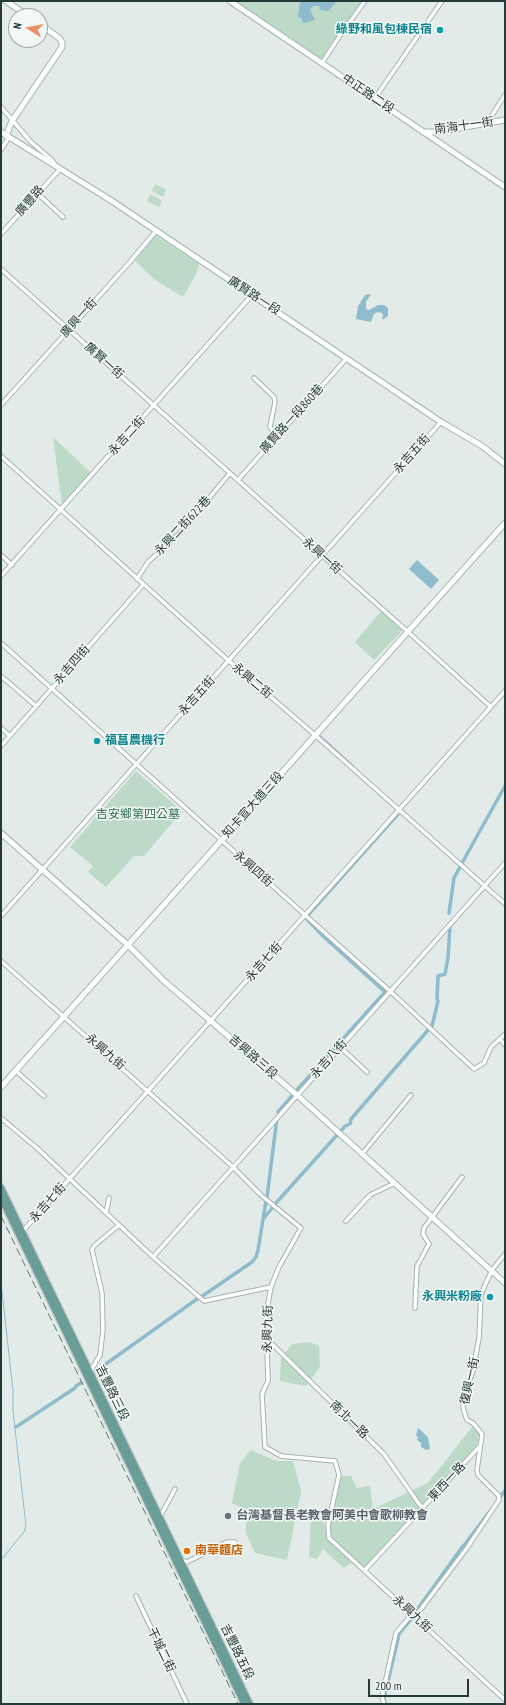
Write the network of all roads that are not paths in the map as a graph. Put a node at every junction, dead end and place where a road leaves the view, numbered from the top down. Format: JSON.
{"nodes":[{"id":1,"x":6,"y":1,"type":"edge"},
{"id":2,"x":230,"y":1,"type":"edge"},
{"id":3,"x":365,"y":1,"type":"edge"},
{"id":4,"x":442,"y":1,"type":"edge"},
{"id":5,"x":16,"y":8,"type":"edge"},
{"id":6,"x":48,"y":30,"type":"edge"},
{"id":7,"x":322,"y":63,"type":"junction"},
{"id":8,"x":505,"y":95,"type":"edge"},
{"id":9,"x":375,"y":98,"type":"junction"},
{"id":10,"x":1,"y":106,"type":"edge"},
{"id":11,"x":505,"y":120,"type":"edge"},
{"id":12,"x":12,"y":121,"type":"junction"},
{"id":13,"x":486,"y":124,"type":"junction"},
{"id":14,"x":423,"y":132,"type":"junction"},
{"id":15,"x":5,"y":135,"type":"edge"},
{"id":16,"x":1,"y":150,"type":"edge"},
{"id":17,"x":58,"y":167,"type":"junction"},
{"id":18,"x":505,"y":187,"type":"edge"},
{"id":19,"x":37,"y":193,"type":"junction"},
{"id":20,"x":63,"y":217,"type":"dead end"},
{"id":21,"x":156,"y":231,"type":"junction"},
{"id":22,"x":1,"y":234,"type":"edge"},
{"id":23,"x":1,"y":269,"type":"edge"},
{"id":24,"x":252,"y":295,"type":"junction"},
{"id":25,"x":69,"y":329,"type":"junction"},
{"id":26,"x":347,"y":358,"type":"junction"},
{"id":27,"x":254,"y":378,"type":"dead end"},
{"id":28,"x":1,"y":405,"type":"edge"},
{"id":29,"x":154,"y":406,"type":"junction"},
{"id":30,"x":440,"y":422,"type":"junction"},
{"id":31,"x":276,"y":436,"type":"junction"},
{"id":32,"x":1,"y":456,"type":"edge"},
{"id":33,"x":505,"y":464,"type":"edge"},
{"id":34,"x":230,"y":474,"type":"junction"},
{"id":35,"x":238,"y":480,"type":"junction"},
{"id":36,"x":62,"y":509,"type":"junction"},
{"id":37,"x":505,"y":523,"type":"edge"},
{"id":38,"x":1,"y":555,"type":"edge"},
{"id":39,"x":322,"y":556,"type":"junction"},
{"id":40,"x":12,"y":565,"type":"junction"},
{"id":41,"x":1,"y":576,"type":"edge"},
{"id":42,"x":137,"y":579,"type":"junction"},
{"id":43,"x":143,"y":585,"type":"junction"},
{"id":44,"x":408,"y":631,"type":"junction"},
{"id":45,"x":1,"y":643,"type":"edge"},
{"id":46,"x":229,"y":661,"type":"junction"},
{"id":47,"x":1,"y":676,"type":"edge"},
{"id":48,"x":52,"y":688,"type":"junction"},
{"id":49,"x":505,"y":691,"type":"edge"},
{"id":50,"x":36,"y":706,"type":"junction"},
{"id":51,"x":491,"y":707,"type":"junction"},
{"id":52,"x":1,"y":728,"type":"edge"},
{"id":53,"x":315,"y":735,"type":"junction"},
{"id":54,"x":10,"y":736,"type":"junction"},
{"id":55,"x":1,"y":746,"type":"edge"},
{"id":56,"x":136,"y":764,"type":"junction"},
{"id":57,"x":399,"y":810,"type":"junction"},
{"id":58,"x":1,"y":833,"type":"edge"},
{"id":59,"x":221,"y":841,"type":"junction"},
{"id":60,"x":505,"y":863,"type":"edge"},
{"id":61,"x":43,"y":870,"type":"junction"},
{"id":62,"x":484,"y":886,"type":"junction"},
{"id":63,"x":505,"y":904,"type":"edge"},
{"id":64,"x":1,"y":916,"type":"edge"},
{"id":65,"x":306,"y":916,"type":"junction"},
{"id":66,"x":128,"y":945,"type":"junction"},
{"id":67,"x":1,"y":961,"type":"edge"},
{"id":68,"x":390,"y":991,"type":"junction"},
{"id":69,"x":64,"y":1016,"type":"junction"},
{"id":70,"x":211,"y":1020,"type":"junction"},
{"id":71,"x":505,"y":1034,"type":"edge"},
{"id":72,"x":500,"y":1039,"type":"junction"},
{"id":73,"x":505,"y":1045,"type":"edge"},
{"id":74,"x":340,"y":1047,"type":"junction"},
{"id":75,"x":16,"y":1071,"type":"junction"},
{"id":76,"x":367,"y":1072,"type":"dead end"},
{"id":77,"x":1,"y":1087,"type":"edge"},
{"id":78,"x":148,"y":1090,"type":"junction"},
{"id":79,"x":296,"y":1095,"type":"junction"},
{"id":80,"x":411,"y":1095,"type":"dead end"},
{"id":81,"x":44,"y":1096,"type":"dead end"},
{"id":82,"x":1,"y":1118,"type":"edge"},
{"id":83,"x":362,"y":1154,"type":"junction"},
{"id":84,"x":233,"y":1167,"type":"junction"},
{"id":85,"x":462,"y":1177,"type":"dead end"},
{"id":86,"x":70,"y":1179,"type":"junction"},
{"id":87,"x":395,"y":1183,"type":"junction"},
{"id":88,"x":1,"y":1187,"type":"edge"},
{"id":89,"x":1,"y":1198,"type":"edge"},
{"id":90,"x":110,"y":1198,"type":"dead end"},
{"id":91,"x":106,"y":1213,"type":"junction"},
{"id":92,"x":432,"y":1216,"type":"junction"},
{"id":93,"x":346,"y":1221,"type":"dead end"},
{"id":94,"x":119,"y":1225,"type":"junction"},
{"id":95,"x":22,"y":1232,"type":"junction"},
{"id":96,"x":505,"y":1254,"type":"edge"},
{"id":97,"x":153,"y":1256,"type":"junction"},
{"id":98,"x":492,"y":1270,"type":"junction"},
{"id":99,"x":505,"y":1282,"type":"edge"},
{"id":100,"x":271,"y":1287,"type":"junction"},
{"id":101,"x":415,"y":1308,"type":"dead end"},
{"id":102,"x":267,"y":1339,"type":"junction"},
{"id":103,"x":83,"y":1364,"type":"junction"},
{"id":104,"x":90,"y":1372,"type":"junction"},
{"id":105,"x":480,"y":1446,"type":"junction"},
{"id":106,"x":174,"y":1489,"type":"dead end"},
{"id":107,"x":422,"y":1508,"type":"junction"},
{"id":108,"x":160,"y":1518,"type":"junction"},
{"id":109,"x":235,"y":1542,"type":"dead end"},
{"id":110,"x":178,"y":1561,"type":"junction"},
{"id":111,"x":365,"y":1570,"type":"junction"},
{"id":112,"x":136,"y":1596,"type":"dead end"},
{"id":113,"x":201,"y":1610,"type":"junction"},
{"id":114,"x":413,"y":1616,"type":"junction"},
{"id":115,"x":505,"y":1700,"type":"edge"},
{"id":116,"x":187,"y":1704,"type":"edge"},
{"id":117,"x":244,"y":1704,"type":"edge"},
{"id":118,"x":250,"y":1704,"type":"edge"},
{"id":119,"x":384,"y":1704,"type":"edge"},
{"id":120,"x":502,"y":1704,"type":"edge"}],
"edges":[{"from":1,"to":5,"type":"street"},
{"from":2,"to":7,"type":"street","name":"中正路二段"},
{"from":3,"to":7,"type":"street"},
{"from":4,"to":9,"type":"street"},
{"from":6,"to":12,"type":"street"},
{"from":7,"to":9,"type":"street","name":"中正路二段"},
{"from":8,"to":13,"type":"street"},
{"from":9,"to":14,"type":"street","name":"中正路二段"},
{"from":10,"to":12,"type":"street"},
{"from":11,"to":13,"type":"street","name":"南海十一街"},
{"from":12,"to":15,"type":"street"},
{"from":12,"to":17,"type":"street"},
{"from":13,"to":14,"type":"street","name":"南海十一街"},
{"from":14,"to":18,"type":"street","name":"中正路二段"},
{"from":15,"to":16,"type":"street"},
{"from":15,"to":17,"type":"street","name":"廣賢路一段"},
{"from":17,"to":19,"type":"street","name":"廣豐路"},
{"from":17,"to":21,"type":"street","name":"廣賢路一段"},
{"from":19,"to":20,"type":"street"},
{"from":19,"to":22,"type":"street","name":"廣豐路"},
{"from":21,"to":24,"type":"street","name":"廣賢路一段"},
{"from":21,"to":25,"type":"street","name":"廣興一街"},
{"from":23,"to":25,"type":"street","name":"廣賢一街"},
{"from":24,"to":26,"type":"street","name":"廣賢路一段"},
{"from":24,"to":29,"type":"street","name":"永吉二街"},
{"from":25,"to":28,"type":"street","name":"廣興一街"},
{"from":25,"to":29,"type":"street","name":"廣賢一街"},
{"from":26,"to":30,"type":"street","name":"廣賢路一段"},
{"from":26,"to":31,"type":"street","name":"廣賢路一段860巷"},
{"from":27,"to":31,"type":"street"},
{"from":29,"to":34,"type":"street","name":"永興一街"},
{"from":29,"to":36,"type":"street","name":"永吉二街"},
{"from":30,"to":33,"type":"street","name":"廣賢路一段"},
{"from":30,"to":39,"type":"street","name":"永吉五街"},
{"from":31,"to":35,"type":"street","name":"廣賢路一段860巷"},
{"from":32,"to":36,"type":"street","name":"永興二街"},
{"from":34,"to":35,"type":"street","name":"永興一街"},
{"from":34,"to":42,"type":"street","name":"永興二街622巷"},
{"from":35,"to":39,"type":"street","name":"永興一街"},
{"from":36,"to":40,"type":"street","name":"永吉二街"},
{"from":36,"to":42,"type":"street","name":"永興二街"},
{"from":37,"to":44,"type":"street","name":"知卡宣大道三段"},
{"from":38,"to":40,"type":"street"},
{"from":39,"to":44,"type":"street","name":"永興一街"},
{"from":39,"to":46,"type":"street","name":"永吉五街"},
{"from":40,"to":41,"type":"street","name":"永吉二街"},
{"from":42,"to":43,"type":"street","name":"永興二街"},
{"from":43,"to":46,"type":"street","name":"永興二街"},
{"from":43,"to":48,"type":"street","name":"永吉四街"},
{"from":44,"to":51,"type":"street","name":"永興一街"},
{"from":44,"to":53,"type":"street","name":"知卡宣大道三段"},
{"from":45,"to":48,"type":"street","name":"永興四街"},
{"from":46,"to":53,"type":"street","name":"永興二街"},
{"from":46,"to":56,"type":"street","name":"永吉五街"},
{"from":47,"to":50,"type":"street"},
{"from":48,"to":50,"type":"street","name":"永吉四街"},
{"from":48,"to":56,"type":"street","name":"永興四街"},
{"from":49,"to":51,"type":"street","name":"永吉七街"},
{"from":50,"to":54,"type":"street","name":"永吉四街"},
{"from":51,"to":57,"type":"street","name":"永吉七街"},
{"from":52,"to":54,"type":"street"},
{"from":53,"to":57,"type":"street","name":"永興二街"},
{"from":53,"to":59,"type":"street","name":"知卡宣大道三段"},
{"from":54,"to":55,"type":"street","name":"永吉四街"},
{"from":56,"to":59,"type":"street","name":"永興四街"},
{"from":56,"to":61,"type":"street","name":"永吉五街"},
{"from":57,"to":62,"type":"street","name":"永興二街"},
{"from":57,"to":65,"type":"street","name":"永吉七街"},
{"from":58,"to":61,"type":"street","name":"吉興路三段"},
{"from":59,"to":65,"type":"street","name":"永興四街"},
{"from":59,"to":66,"type":"street","name":"知卡宣大道三段"},
{"from":60,"to":62,"type":"street","name":"永吉八街"},
{"from":61,"to":64,"type":"street","name":"永吉五街"},
{"from":61,"to":66,"type":"street","name":"吉興路三段"},
{"from":62,"to":63,"type":"street","name":"永興二街"},
{"from":62,"to":68,"type":"street","name":"永吉八街"},
{"from":65,"to":68,"type":"street","name":"永興四街"},
{"from":65,"to":70,"type":"street","name":"永吉七街"},
{"from":66,"to":69,"type":"street","name":"知卡宣大道三段"},
{"from":66,"to":70,"type":"street","name":"吉興路三段"},
{"from":67,"to":69,"type":"street","name":"永興九街"},
{"from":68,"to":72,"type":"street","name":"永興四街"},
{"from":68,"to":74,"type":"street","name":"永吉八街"},
{"from":69,"to":75,"type":"street","name":"知卡宣大道三段"},
{"from":69,"to":78,"type":"street","name":"永興九街"},
{"from":70,"to":78,"type":"street","name":"永吉七街"},
{"from":70,"to":79,"type":"street","name":"吉興路三段"},
{"from":71,"to":72,"type":"street"},
{"from":72,"to":73,"type":"street"},
{"from":74,"to":76,"type":"street"},
{"from":74,"to":79,"type":"street","name":"永吉八街"},
{"from":75,"to":77,"type":"street","name":"知卡宣大道三段"},
{"from":75,"to":81,"type":"street"},
{"from":78,"to":84,"type":"street","name":"永興九街"},
{"from":78,"to":86,"type":"street","name":"永吉七街"},
{"from":79,"to":83,"type":"street","name":"吉興路三段"},
{"from":79,"to":84,"type":"street","name":"永吉八街"},
{"from":80,"to":83,"type":"street"},
{"from":82,"to":86,"type":"street"},
{"from":83,"to":87,"type":"street","name":"吉興路三段"},
{"from":84,"to":97,"type":"street","name":"永吉八街"},
{"from":84,"to":100,"type":"street","name":"永興九街"},
{"from":85,"to":92,"type":"street"},
{"from":86,"to":91,"type":"street"},
{"from":86,"to":95,"type":"street","name":"永吉七街"},
{"from":87,"to":92,"type":"street","name":"吉興路三段"},
{"from":87,"to":93,"type":"street"},
{"from":88,"to":95,"type":"main road","name":"吉豐路三段"},
{"from":89,"to":103,"type":"main road","name":"吉豐路三段"},
{"from":90,"to":91,"type":"street"},
{"from":91,"to":94,"type":"street"},
{"from":92,"to":98,"type":"street","name":"吉興路三段"},
{"from":92,"to":101,"type":"street"},
{"from":94,"to":97,"type":"street"},
{"from":94,"to":104,"type":"street"},
{"from":95,"to":103,"type":"main road","name":"吉豐路三段"},
{"from":96,"to":98,"type":"street","name":"復興一街"},
{"from":97,"to":100,"type":"street"},
{"from":98,"to":99,"type":"street","name":"吉興路三段"},
{"from":98,"to":105,"type":"street","name":"復興一街"},
{"from":100,"to":102,"type":"street","name":"永興九街"},
{"from":102,"to":107,"type":"street","name":"南北一路"},
{"from":102,"to":111,"type":"street","name":"永興九街"},
{"from":103,"to":104,"type":"main road","name":"吉豐路三段"},
{"from":103,"to":110,"type":"main road","name":"吉豐路三段"},
{"from":104,"to":108,"type":"main road","name":"吉豐路三段"},
{"from":105,"to":107,"type":"street","name":"東西一路"},
{"from":105,"to":114,"type":"street","name":"復興一街"},
{"from":106,"to":108,"type":"street"},
{"from":107,"to":111,"type":"street","name":"東西一路"},
{"from":108,"to":110,"type":"main road","name":"吉豐路三段"},
{"from":109,"to":110,"type":"street"},
{"from":110,"to":113,"type":"main road","name":"吉豐路三段"},
{"from":111,"to":114,"type":"street","name":"永興九街"},
{"from":112,"to":116,"type":"street","name":"干城二街"},
{"from":113,"to":117,"type":"main road","name":"吉豐路五段"},
{"from":113,"to":118,"type":"main road","name":"吉豐路五段"},
{"from":114,"to":115,"type":"street","name":"永興九街"},
{"from":114,"to":119,"type":"street","name":"復興一街"},
{"from":115,"to":120,"type":"street"}]}
